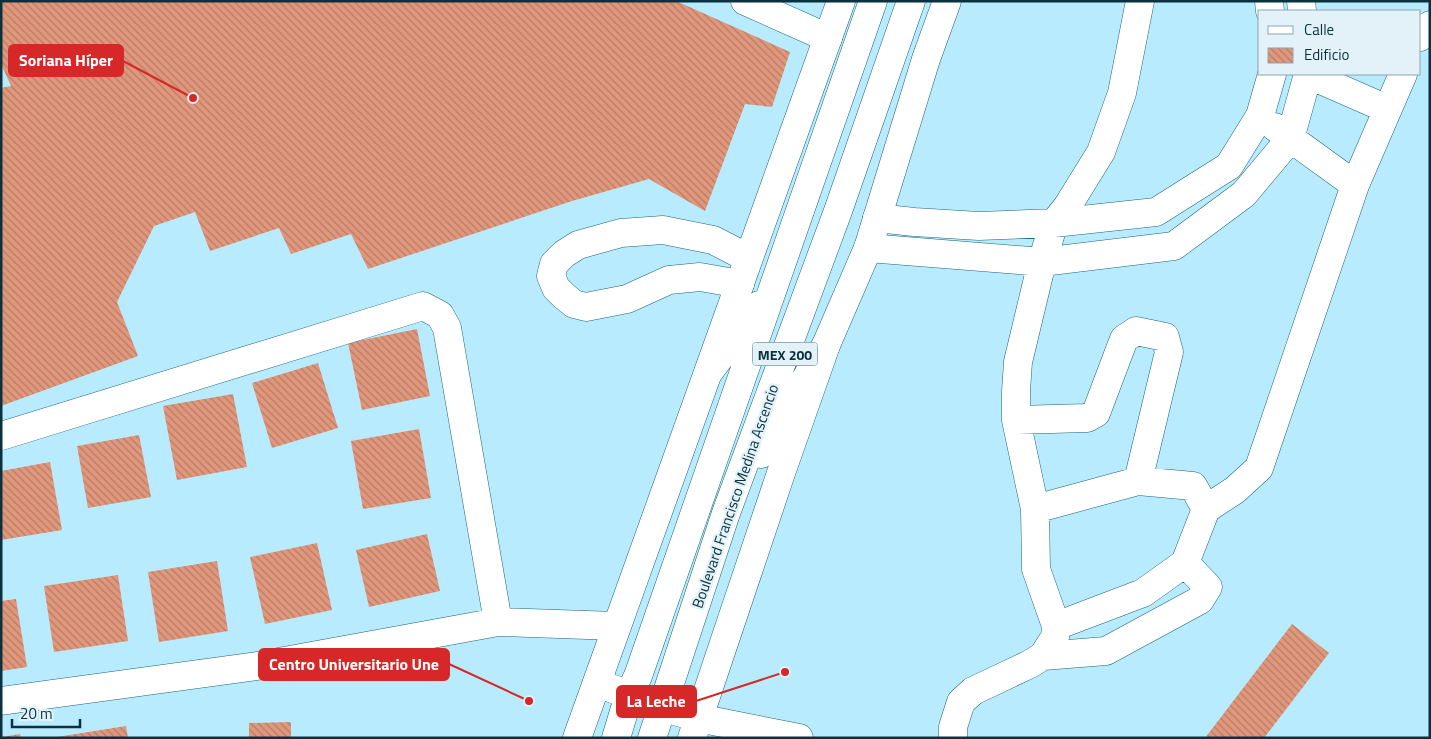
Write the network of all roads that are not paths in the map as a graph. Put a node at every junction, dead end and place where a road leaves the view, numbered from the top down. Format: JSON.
{"nodes":[{"id":1,"x":745,"y":1,"type":"edge"},
{"id":2,"x":841,"y":1,"type":"edge"},
{"id":3,"x":873,"y":1,"type":"edge"},
{"id":4,"x":911,"y":1,"type":"edge"},
{"id":5,"x":947,"y":1,"type":"edge"},
{"id":6,"x":1140,"y":1,"type":"edge"},
{"id":7,"x":1430,"y":24,"type":"edge"},
{"id":8,"x":1421,"y":34,"type":"edge"},
{"id":9,"x":828,"y":38,"type":"junction"},
{"id":10,"x":1272,"y":75,"type":"edge"},
{"id":11,"x":1308,"y":75,"type":"edge"},
{"id":12,"x":1310,"y":75,"type":"edge"},
{"id":13,"x":1403,"y":75,"type":"edge"},
{"id":14,"x":1387,"y":109,"type":"junction"},
{"id":15,"x":1260,"y":116,"type":"junction"},
{"id":16,"x":1290,"y":139,"type":"junction"},
{"id":17,"x":1354,"y":185,"type":"junction"},
{"id":18,"x":877,"y":218,"type":"junction"},
{"id":19,"x":1054,"y":223,"type":"junction"},
{"id":20,"x":868,"y":248,"type":"junction"},
{"id":21,"x":748,"y":258,"type":"junction"},
{"id":22,"x":1042,"y":262,"type":"junction"},
{"id":23,"x":740,"y":284,"type":"junction"},
{"id":24,"x":774,"y":284,"type":"junction"},
{"id":25,"x":826,"y":345,"type":"junction"},
{"id":26,"x":708,"y":373,"type":"junction"},
{"id":27,"x":1016,"y":420,"type":"junction"},
{"id":28,"x":1,"y":436,"type":"edge"},
{"id":29,"x":1138,"y":482,"type":"junction"},
{"id":30,"x":1035,"y":509,"type":"junction"},
{"id":31,"x":1206,"y":509,"type":"junction"},
{"id":32,"x":726,"y":513,"type":"junction"},
{"id":33,"x":1185,"y":563,"type":"junction"},
{"id":34,"x":498,"y":622,"type":"junction"},
{"id":35,"x":616,"y":626,"type":"junction"},
{"id":36,"x":1056,"y":626,"type":"junction"},
{"id":37,"x":1042,"y":656,"type":"junction"},
{"id":38,"x":597,"y":683,"type":"junction"},
{"id":39,"x":629,"y":695,"type":"junction"},
{"id":40,"x":1,"y":701,"type":"edge"},
{"id":41,"x":662,"y":707,"type":"junction"},
{"id":42,"x":695,"y":728,"type":"edge"},
{"id":43,"x":577,"y":738,"type":"edge"},
{"id":44,"x":616,"y":738,"type":"edge"},
{"id":45,"x":652,"y":738,"type":"edge"},
{"id":46,"x":799,"y":738,"type":"edge"},
{"id":47,"x":953,"y":738,"type":"edge"}],
"edges":[{"from":1,"to":9,"type":"main road"},
{"from":2,"to":9,"type":"main road"},
{"from":3,"to":24,"type":"main road","number":"MEX 200"},
{"from":4,"to":32,"type":"main road","name":"Boulevard Francisco Medina Ascencio","number":"MEX 200"},
{"from":5,"to":18,"type":"main road"},
{"from":6,"to":19,"type":"main road"},
{"from":7,"to":8,"type":"main road"},
{"from":9,"to":21,"type":"main road"},
{"from":10,"to":15,"type":"main road"},
{"from":11,"to":16,"type":"main road"},
{"from":12,"to":14,"type":"main road"},
{"from":13,"to":14,"type":"main road"},
{"from":14,"to":17,"type":"main road"},
{"from":15,"to":16,"type":"main road"},
{"from":15,"to":19,"type":"main road"},
{"from":16,"to":17,"type":"main road"},
{"from":16,"to":22,"type":"main road"},
{"from":17,"to":31,"type":"main road"},
{"from":18,"to":19,"type":"main road"},
{"from":18,"to":20,"type":"main road"},
{"from":19,"to":22,"type":"main road"},
{"from":20,"to":22,"type":"main road"},
{"from":20,"to":25,"type":"main road"},
{"from":21,"to":23,"type":"main road"},
{"from":21,"to":23,"type":"main road"},
{"from":22,"to":27,"type":"main road"},
{"from":23,"to":26,"type":"main road"},
{"from":24,"to":26,"type":"main road"},
{"from":24,"to":39,"type":"main road","number":"MEX 200"},
{"from":25,"to":32,"type":"main road"},
{"from":25,"to":42,"type":"main road"},
{"from":26,"to":35,"type":"main road"},
{"from":27,"to":29,"type":"main road"},
{"from":27,"to":30,"type":"main road"},
{"from":28,"to":34,"type":"main road"},
{"from":29,"to":30,"type":"main road"},
{"from":29,"to":31,"type":"main road"},
{"from":30,"to":36,"type":"main road"},
{"from":31,"to":33,"type":"main road"},
{"from":32,"to":41,"type":"main road","name":"Boulevard Francisco Medina Ascencio","number":"MEX 200"},
{"from":33,"to":36,"type":"main road"},
{"from":33,"to":37,"type":"main road"},
{"from":34,"to":35,"type":"main road"},
{"from":34,"to":40,"type":"main road"},
{"from":35,"to":38,"type":"main road"},
{"from":36,"to":37,"type":"main road"},
{"from":37,"to":47,"type":"main road"},
{"from":38,"to":39,"type":"main road"},
{"from":38,"to":43,"type":"main road"},
{"from":39,"to":41,"type":"main road"},
{"from":39,"to":44,"type":"main road","number":"MEX 200"},
{"from":41,"to":42,"type":"main road"},
{"from":41,"to":45,"type":"main road","name":"Boulevard Francisco Medina Ascencio","number":"MEX 200"},
{"from":42,"to":46,"type":"main road"}]}
